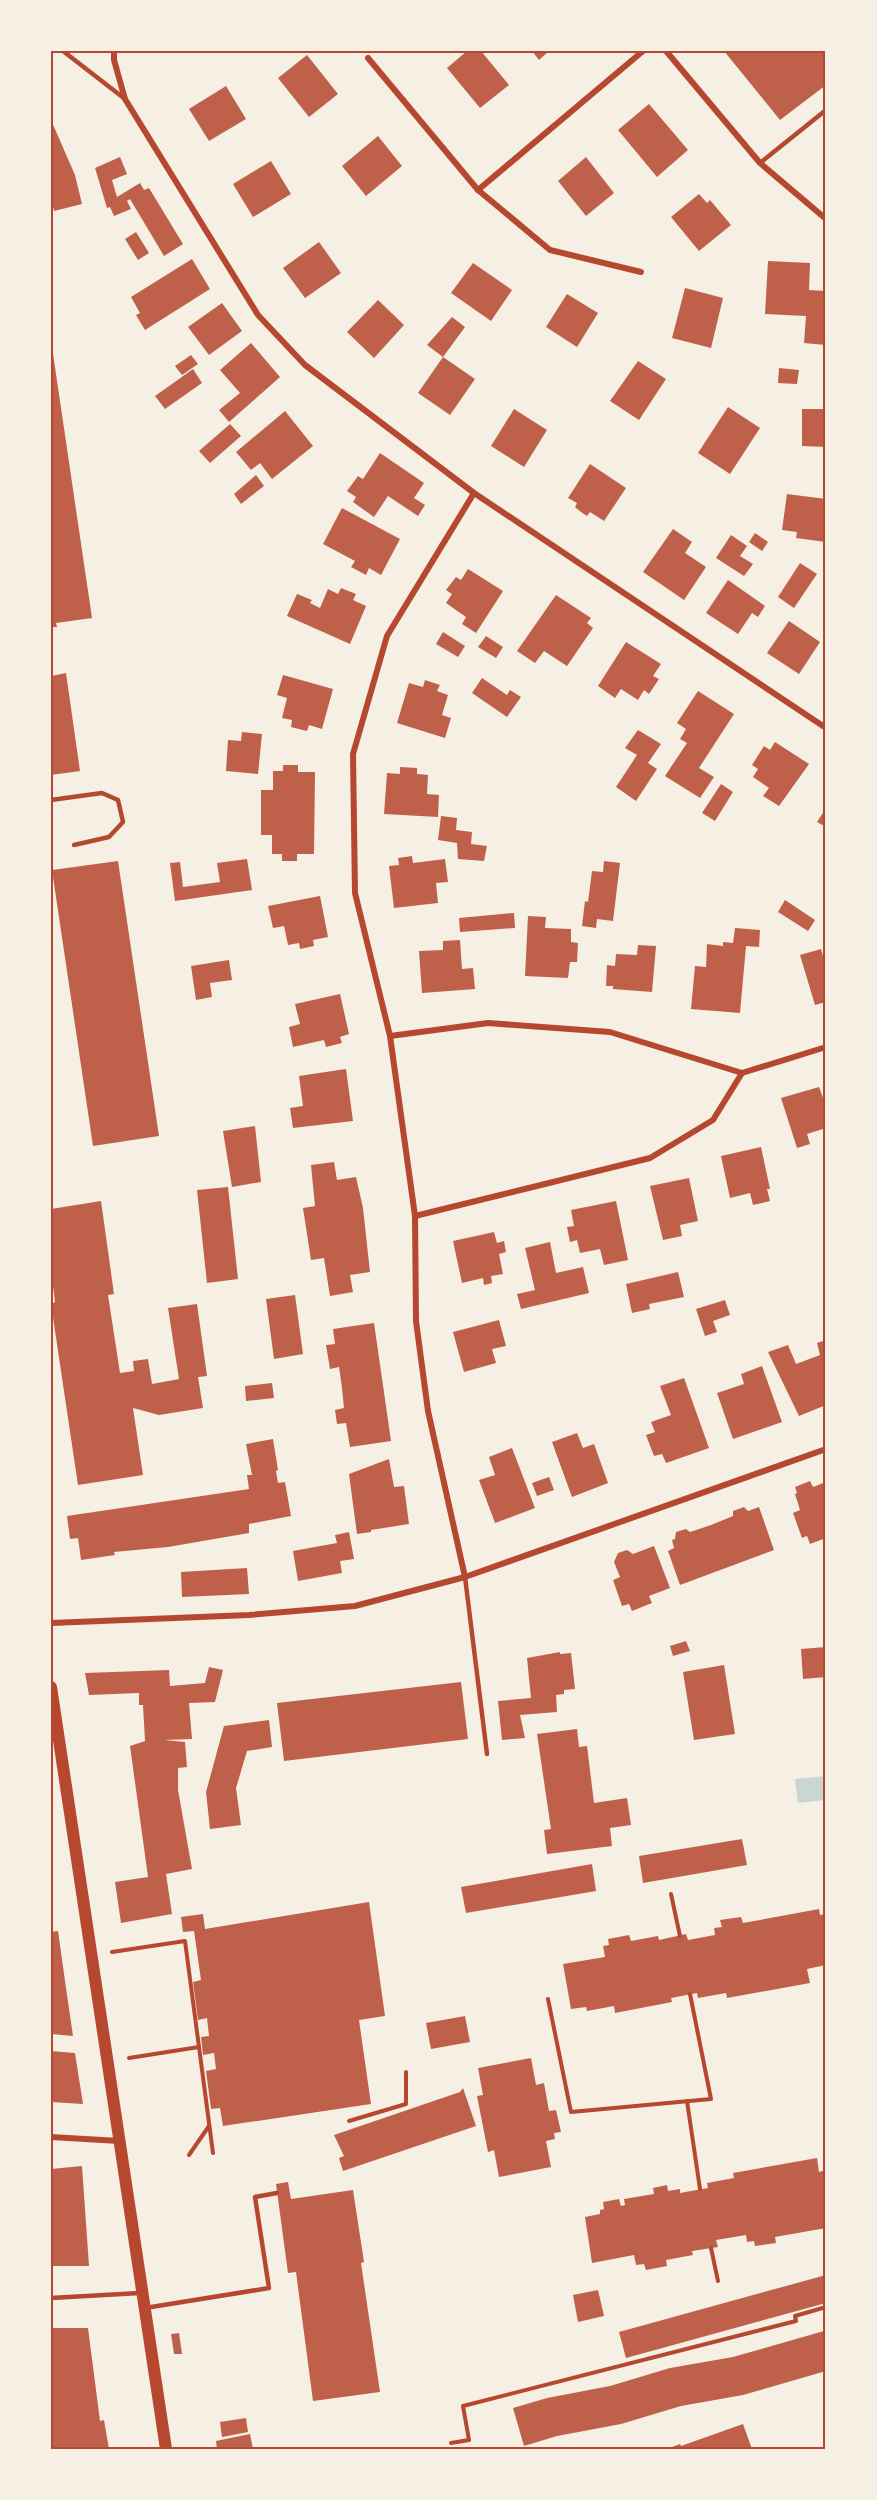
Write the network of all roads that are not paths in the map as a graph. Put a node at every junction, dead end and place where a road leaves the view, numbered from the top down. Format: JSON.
{"nodes":[{"id":1,"x":63,"y":51,"type":"edge"},
{"id":2,"x":114,"y":51,"type":"edge"},
{"id":3,"x":644,"y":51,"type":"edge"},
{"id":4,"x":666,"y":51,"type":"edge"},
{"id":5,"x":368,"y":58,"type":"dead end"},
{"id":6,"x":125,"y":99,"type":"junction"},
{"id":7,"x":826,"y":110,"type":"edge"},
{"id":8,"x":760,"y":164,"type":"junction"},
{"id":9,"x":478,"y":190,"type":"junction"},
{"id":10,"x":826,"y":219,"type":"edge"},
{"id":11,"x":641,"y":272,"type":"dead end"},
{"id":12,"x":474,"y":493,"type":"junction"},
{"id":13,"x":826,"y":728,"type":"edge"},
{"id":14,"x":51,"y":800,"type":"edge"},
{"id":15,"x":74,"y":845,"type":"dead end"},
{"id":16,"x":390,"y":1036,"type":"junction"},
{"id":17,"x":826,"y":1047,"type":"edge"},
{"id":18,"x":742,"y":1073,"type":"junction"},
{"id":19,"x":415,"y":1216,"type":"junction"},
{"id":20,"x":826,"y":1449,"type":"edge"},
{"id":21,"x":465,"y":1577,"type":"junction"},
{"id":22,"x":51,"y":1623,"type":"edge"},
{"id":23,"x":51,"y":1687,"type":"edge"},
{"id":24,"x":487,"y":1754,"type":"dead end"},
{"id":25,"x":51,"y":2137,"type":"edge"},
{"id":26,"x":120,"y":2141,"type":"junction"},
{"id":27,"x":277,"y":2193,"type":"dead end"},
{"id":28,"x":143,"y":2293,"type":"junction"},
{"id":29,"x":51,"y":2298,"type":"edge"},
{"id":30,"x":145,"y":2308,"type":"junction"},
{"id":31,"x":166,"y":2449,"type":"edge"}],
"edges":[{"from":1,"to":6,"type":"lane"},
{"from":2,"to":6,"type":"street"},
{"from":3,"to":9,"type":"street"},
{"from":4,"to":8,"type":"street"},
{"from":5,"to":9,"type":"street"},
{"from":6,"to":12,"type":"street"},
{"from":7,"to":8,"type":"lane"},
{"from":8,"to":10,"type":"street"},
{"from":9,"to":11,"type":"street"},
{"from":12,"to":13,"type":"street"},
{"from":12,"to":16,"type":"street"},
{"from":14,"to":15,"type":"lane"},
{"from":16,"to":18,"type":"street"},
{"from":16,"to":19,"type":"street"},
{"from":17,"to":18,"type":"street"},
{"from":18,"to":19,"type":"street"},
{"from":19,"to":21,"type":"street"},
{"from":20,"to":21,"type":"street"},
{"from":21,"to":22,"type":"street"},
{"from":21,"to":24,"type":"lane"},
{"from":23,"to":26,"type":"main road"},
{"from":25,"to":26,"type":"street"},
{"from":26,"to":28,"type":"main road"},
{"from":27,"to":30,"type":"lane"},
{"from":28,"to":29,"type":"lane"},
{"from":28,"to":30,"type":"main road"},
{"from":30,"to":31,"type":"main road"}]}
